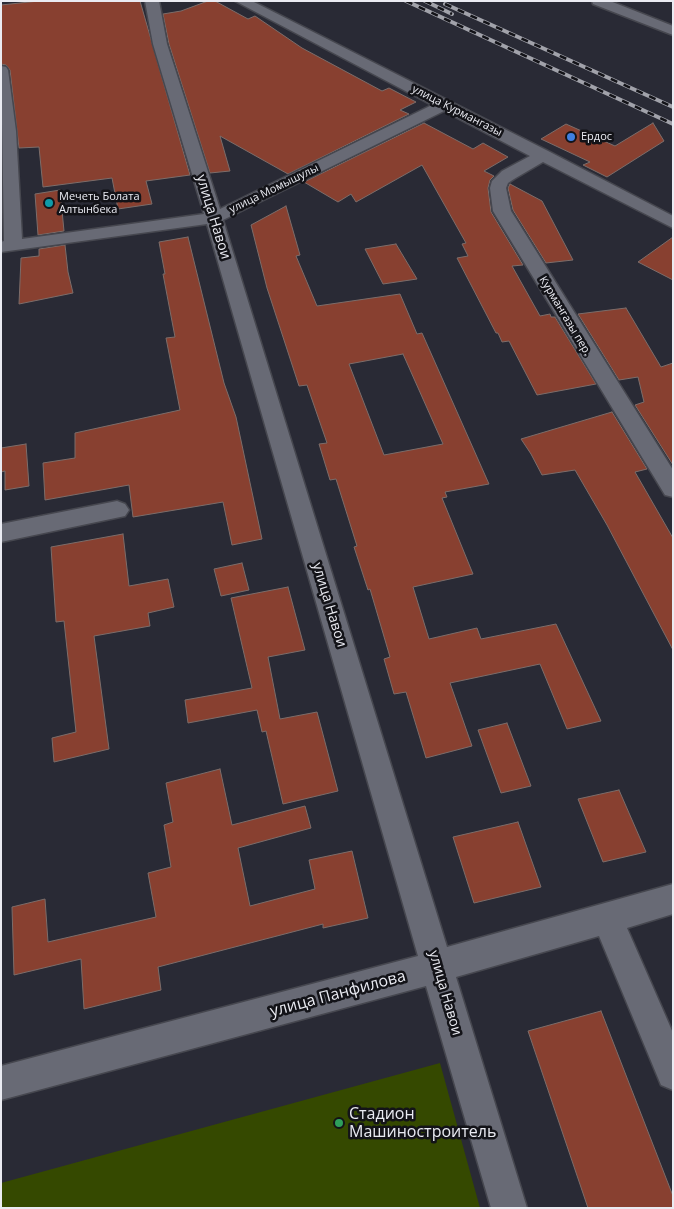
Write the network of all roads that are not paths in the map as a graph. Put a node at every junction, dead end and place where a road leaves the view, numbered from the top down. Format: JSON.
{"nodes":[{"id":1,"x":152,"y":1,"type":"edge"},
{"id":2,"x":241,"y":1,"type":"edge"},
{"id":3,"x":598,"y":1,"type":"edge"},
{"id":4,"x":636,"y":4,"type":"dead end"},
{"id":5,"x":622,"y":11,"type":"junction"},
{"id":6,"x":673,"y":31,"type":"edge"},
{"id":7,"x":1,"y":70,"type":"edge"},
{"id":8,"x":445,"y":105,"type":"junction"},
{"id":9,"x":544,"y":155,"type":"junction"},
{"id":10,"x":214,"y":218,"type":"junction"},
{"id":11,"x":673,"y":223,"type":"edge"},
{"id":12,"x":7,"y":246,"type":"edge"},
{"id":13,"x":673,"y":489,"type":"edge"},
{"id":14,"x":117,"y":510,"type":"dead end"},
{"id":15,"x":1,"y":533,"type":"edge"},
{"id":16,"x":673,"y":900,"type":"edge"},
{"id":17,"x":607,"y":918,"type":"junction"},
{"id":18,"x":438,"y":967,"type":"junction"},
{"id":19,"x":673,"y":1073,"type":"edge"},
{"id":20,"x":1,"y":1083,"type":"edge"},
{"id":21,"x":509,"y":1208,"type":"edge"}],
"edges":[{"from":1,"to":10,"type":"street","name":"улица Навои"},
{"from":2,"to":8,"type":"street","name":"улица Курмангазы"},
{"from":3,"to":5,"type":"street"},
{"from":4,"to":5,"type":"street"},
{"from":5,"to":6,"type":"street"},
{"from":7,"to":12,"type":"street"},
{"from":8,"to":9,"type":"street","name":"улица Курмангазы"},
{"from":8,"to":10,"type":"street","name":"улица Момышулы"},
{"from":9,"to":11,"type":"street","name":"улица Курмангазы"},
{"from":9,"to":13,"type":"street","name":"Курмангазы пер."},
{"from":10,"to":12,"type":"street","name":"улица Момышулы"},
{"from":10,"to":18,"type":"street","name":"улица Навои"},
{"from":14,"to":15,"type":"street"},
{"from":16,"to":17,"type":"street","name":"улица Панфилова"},
{"from":17,"to":18,"type":"street","name":"улица Панфилова"},
{"from":17,"to":19,"type":"street"},
{"from":18,"to":20,"type":"street","name":"улица Панфилова"},
{"from":18,"to":21,"type":"street","name":"улица Навои"}]}
